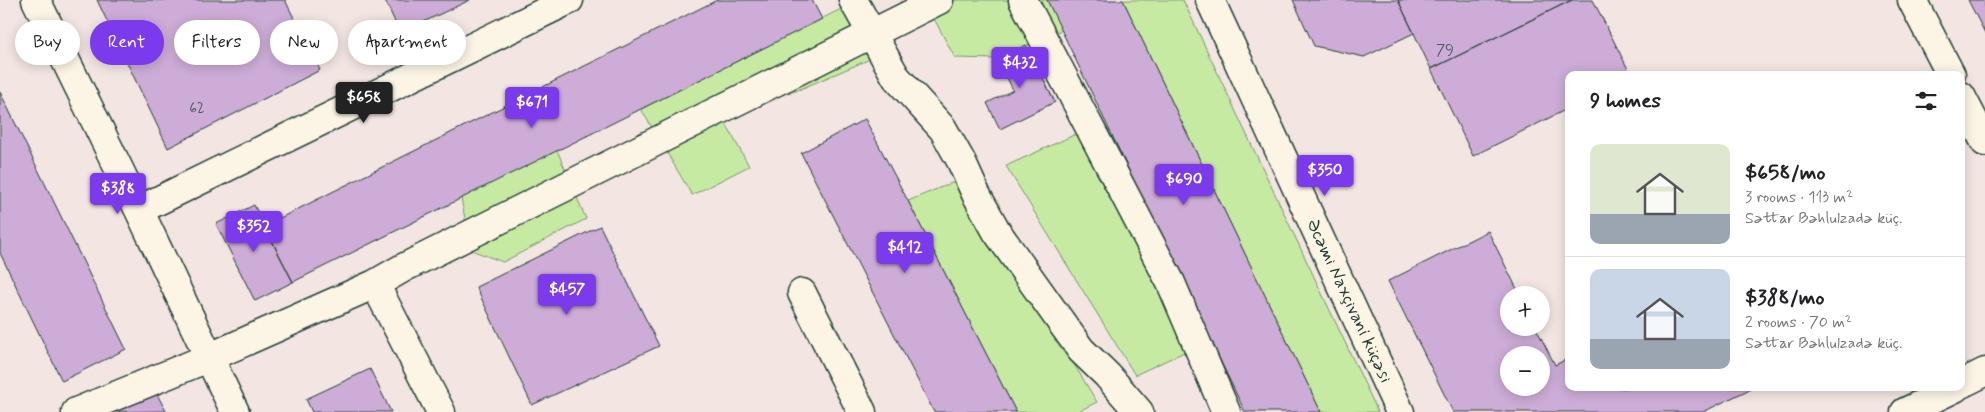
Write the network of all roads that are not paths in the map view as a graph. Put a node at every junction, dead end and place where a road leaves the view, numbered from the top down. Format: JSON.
{"nodes":[{"id":1,"x":36,"y":0,"type":"edge"},
{"id":2,"x":569,"y":0,"type":"edge"},
{"id":3,"x":853,"y":0,"type":"edge"},
{"id":4,"x":939,"y":0,"type":"edge"},
{"id":5,"x":1023,"y":0,"type":"edge"},
{"id":6,"x":1210,"y":0,"type":"edge"},
{"id":7,"x":1912,"y":0,"type":"edge"},
{"id":8,"x":872,"y":34,"type":"junction"},
{"id":9,"x":1949,"y":71,"type":"edge"},
{"id":10,"x":1965,"y":104,"type":"edge"},
{"id":11,"x":1985,"y":142,"type":"edge"},
{"id":12,"x":139,"y":210,"type":"junction"},
{"id":13,"x":375,"y":284,"type":"junction"},
{"id":14,"x":802,"y":293,"type":"dead end"},
{"id":15,"x":208,"y":358,"type":"junction"},
{"id":16,"x":1985,"y":372,"type":"edge"},
{"id":17,"x":1965,"y":382,"type":"edge"},
{"id":18,"x":1949,"y":391,"type":"edge"},
{"id":19,"x":76,"y":412,"type":"edge"},
{"id":20,"x":235,"y":412,"type":"edge"},
{"id":21,"x":441,"y":412,"type":"edge"},
{"id":22,"x":862,"y":412,"type":"edge"},
{"id":23,"x":1139,"y":412,"type":"edge"},
{"id":24,"x":1226,"y":412,"type":"edge"},
{"id":25,"x":1400,"y":412,"type":"edge"},
{"id":26,"x":1906,"y":412,"type":"edge"}],
"edges":[{"from":1,"to":12,"type":"street"},
{"from":2,"to":12,"type":"street"},
{"from":3,"to":8,"type":"street"},
{"from":4,"to":8,"type":"street"},
{"from":5,"to":24,"type":"street"},
{"from":6,"to":25,"type":"street","name":"Əcəmi Naxçivani küçəsi"},
{"from":7,"to":9,"type":"street"},
{"from":8,"to":13,"type":"street"},
{"from":8,"to":23,"type":"street"},
{"from":10,"to":11,"type":"street"},
{"from":12,"to":15,"type":"street"},
{"from":13,"to":15,"type":"street"},
{"from":13,"to":21,"type":"street"},
{"from":14,"to":22,"type":"street"},
{"from":15,"to":19,"type":"street"},
{"from":15,"to":20,"type":"street"},
{"from":16,"to":17,"type":"street"},
{"from":18,"to":26,"type":"street"}]}
